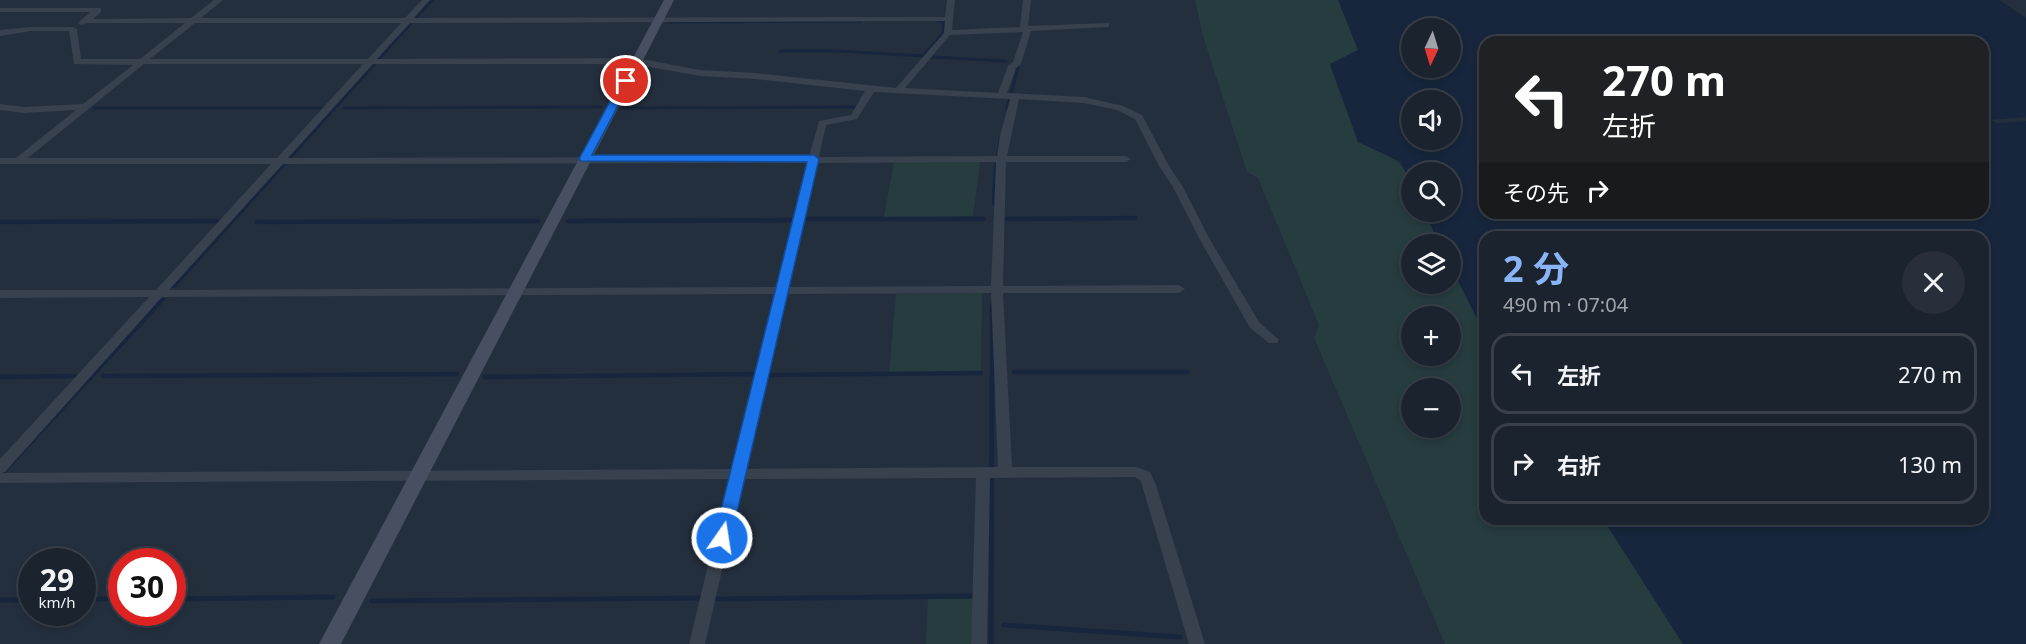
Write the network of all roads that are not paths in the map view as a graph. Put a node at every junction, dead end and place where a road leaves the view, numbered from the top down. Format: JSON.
{"nodes":[{"id":1,"x":219,"y":0,"type":"edge"},
{"id":2,"x":426,"y":0,"type":"edge"},
{"id":3,"x":669,"y":0,"type":"edge"},
{"id":4,"x":951,"y":0,"type":"edge"},
{"id":5,"x":1027,"y":0,"type":"edge"},
{"id":6,"x":0,"y":10,"type":"edge"},
{"id":7,"x":659,"y":19,"type":"junction"},
{"id":8,"x":949,"y":19,"type":"junction"},
{"id":9,"x":412,"y":20,"type":"junction"},
{"id":10,"x":84,"y":21,"type":"junction"},
{"id":11,"x":193,"y":21,"type":"junction"},
{"id":12,"x":1106,"y":25,"type":"dead end"},
{"id":13,"x":73,"y":29,"type":"junction"},
{"id":14,"x":1026,"y":29,"type":"junction"},
{"id":15,"x":0,"y":33,"type":"edge"},
{"id":16,"x":948,"y":33,"type":"junction"},
{"id":17,"x":374,"y":61,"type":"junction"},
{"id":18,"x":141,"y":62,"type":"junction"},
{"id":19,"x":636,"y":62,"type":"junction"},
{"id":20,"x":871,"y":89,"type":"junction"},
{"id":21,"x":898,"y":91,"type":"junction"},
{"id":22,"x":1010,"y":96,"type":"junction"},
{"id":23,"x":86,"y":106,"type":"junction"},
{"id":24,"x":0,"y":107,"type":"edge"},
{"id":25,"x":585,"y":159,"type":"junction"},
{"id":26,"x":814,"y":159,"type":"junction"},
{"id":27,"x":998,"y":159,"type":"junction"},
{"id":28,"x":1126,"y":159,"type":"dead end"},
{"id":29,"x":286,"y":160,"type":"junction"},
{"id":30,"x":0,"y":161,"type":"edge"},
{"id":31,"x":18,"y":161,"type":"junction"},
{"id":32,"x":994,"y":289,"type":"junction"},
{"id":33,"x":1179,"y":289,"type":"dead end"},
{"id":34,"x":515,"y":291,"type":"junction"},
{"id":35,"x":783,"y":291,"type":"junction"},
{"id":36,"x":159,"y":293,"type":"junction"},
{"id":37,"x":0,"y":294,"type":"edge"},
{"id":38,"x":1273,"y":340,"type":"dead end"},
{"id":39,"x":993,"y":472,"type":"junction"},
{"id":40,"x":1,"y":474,"type":"edge"},
{"id":41,"x":737,"y":475,"type":"junction"},
{"id":42,"x":422,"y":476,"type":"junction"},
{"id":43,"x":330,"y":644,"type":"edge"},
{"id":44,"x":697,"y":644,"type":"edge"},
{"id":45,"x":980,"y":644,"type":"edge"},
{"id":46,"x":1197,"y":644,"type":"edge"}],
"edges":[{"from":1,"to":11,"type":"street"},
{"from":2,"to":9,"type":"street"},
{"from":3,"to":7,"type":"street"},
{"from":4,"to":8,"type":"street"},
{"from":5,"to":14,"type":"street"},
{"from":6,"to":10,"type":"street"},
{"from":7,"to":8,"type":"street"},
{"from":7,"to":9,"type":"street"},
{"from":7,"to":19,"type":"street"},
{"from":8,"to":16,"type":"street"},
{"from":9,"to":11,"type":"street"},
{"from":9,"to":17,"type":"street"},
{"from":10,"to":11,"type":"street"},
{"from":10,"to":13,"type":"street"},
{"from":11,"to":18,"type":"street"},
{"from":12,"to":14,"type":"street"},
{"from":13,"to":15,"type":"street"},
{"from":13,"to":18,"type":"street"},
{"from":14,"to":16,"type":"street"},
{"from":14,"to":22,"type":"street"},
{"from":16,"to":21,"type":"street"},
{"from":17,"to":18,"type":"street"},
{"from":17,"to":19,"type":"street"},
{"from":17,"to":29,"type":"street"},
{"from":18,"to":23,"type":"street"},
{"from":19,"to":20,"type":"street"},
{"from":19,"to":25,"type":"street"},
{"from":20,"to":21,"type":"street"},
{"from":20,"to":26,"type":"street"},
{"from":21,"to":22,"type":"street"},
{"from":22,"to":27,"type":"street"},
{"from":22,"to":38,"type":"street"},
{"from":23,"to":24,"type":"street"},
{"from":23,"to":31,"type":"street"},
{"from":25,"to":26,"type":"street"},
{"from":25,"to":29,"type":"street"},
{"from":25,"to":34,"type":"street"},
{"from":26,"to":27,"type":"street"},
{"from":26,"to":35,"type":"street"},
{"from":27,"to":28,"type":"street"},
{"from":27,"to":32,"type":"street"},
{"from":29,"to":31,"type":"street"},
{"from":29,"to":36,"type":"street"},
{"from":30,"to":31,"type":"street"},
{"from":32,"to":33,"type":"street"},
{"from":32,"to":35,"type":"street"},
{"from":32,"to":39,"type":"street"},
{"from":34,"to":35,"type":"street"},
{"from":34,"to":36,"type":"street"},
{"from":34,"to":42,"type":"street"},
{"from":35,"to":41,"type":"street"},
{"from":36,"to":37,"type":"street"},
{"from":36,"to":40,"type":"street"},
{"from":39,"to":41,"type":"street"},
{"from":39,"to":45,"type":"street"},
{"from":39,"to":46,"type":"street"},
{"from":40,"to":42,"type":"street"},
{"from":41,"to":42,"type":"street"},
{"from":41,"to":44,"type":"street"},
{"from":42,"to":43,"type":"street"}]}
